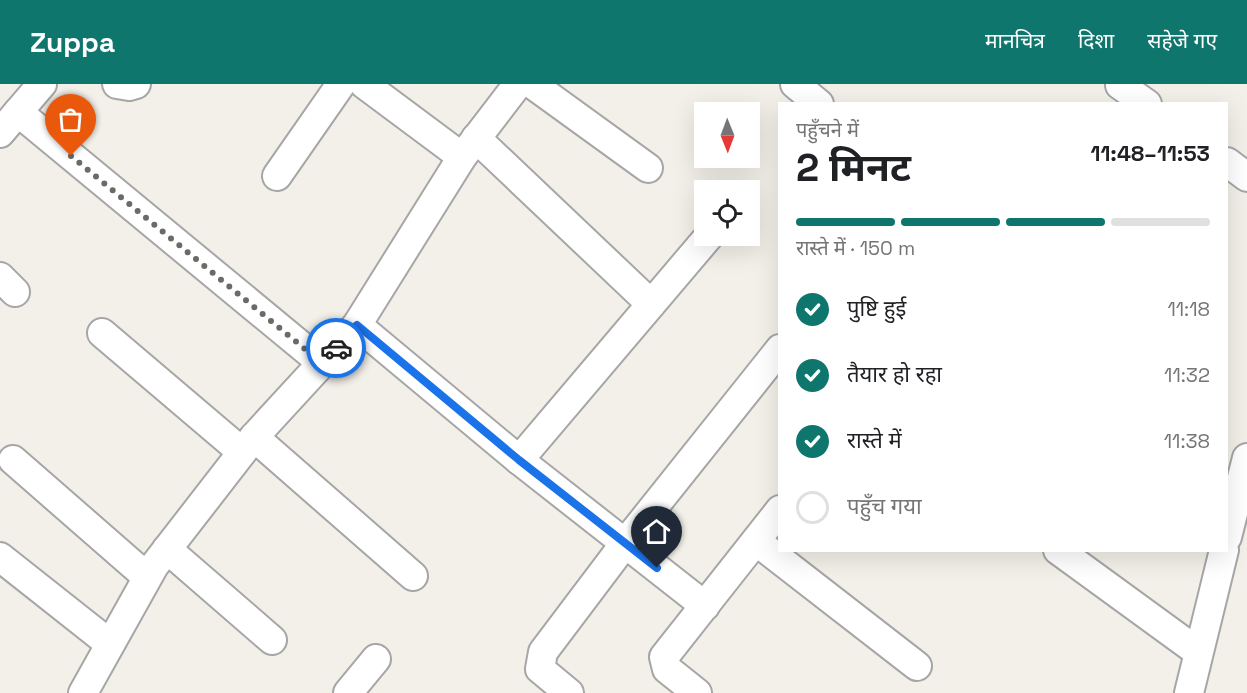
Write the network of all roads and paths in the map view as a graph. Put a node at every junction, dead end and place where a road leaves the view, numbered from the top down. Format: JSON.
{"nodes":[{"id":1,"x":42,"y":84,"type":"edge"},
{"id":2,"x":117,"y":84,"type":"edge"},
{"id":3,"x":136,"y":84,"type":"edge"},
{"id":4,"x":341,"y":84,"type":"edge"},
{"id":5,"x":364,"y":84,"type":"edge"},
{"id":6,"x":518,"y":84,"type":"edge"},
{"id":7,"x":532,"y":84,"type":"edge"},
{"id":8,"x":795,"y":84,"type":"edge"},
{"id":9,"x":1120,"y":85,"type":"edge"},
{"id":10,"x":817,"y":102,"type":"edge"},
{"id":11,"x":1144,"y":102,"type":"edge"},
{"id":12,"x":9,"y":123,"type":"edge"},
{"id":13,"x":469,"y":147,"type":"junction"},
{"id":14,"x":1228,"y":163,"type":"edge"},
{"id":15,"x":648,"y":168,"type":"dead end"},
{"id":16,"x":277,"y":176,"type":"dead end"},
{"id":17,"x":1247,"y":177,"type":"edge"},
{"id":18,"x":700,"y":246,"type":"edge"},
{"id":19,"x":651,"y":304,"type":"junction"},
{"id":20,"x":357,"y":325,"type":"junction"},
{"id":21,"x":102,"y":333,"type":"dead end"},
{"id":22,"x":778,"y":352,"type":"edge"},
{"id":23,"x":322,"y":363,"type":"junction"},
{"id":24,"x":248,"y":445,"type":"junction"},
{"id":25,"x":1247,"y":458,"type":"edge"},
{"id":26,"x":13,"y":460,"type":"dead end"},
{"id":27,"x":519,"y":460,"type":"junction"},
{"id":28,"x":778,"y":513,"type":"edge"},
{"id":29,"x":1228,"y":527,"type":"edge"},
{"id":30,"x":756,"y":541,"type":"junction"},
{"id":31,"x":626,"y":542,"type":"junction"},
{"id":32,"x":166,"y":549,"type":"junction"},
{"id":33,"x":1061,"y":552,"type":"edge"},
{"id":34,"x":1221,"y":552,"type":"edge"},
{"id":35,"x":4,"y":569,"type":"edge"},
{"id":36,"x":413,"y":576,"type":"dead end"},
{"id":37,"x":147,"y":577,"type":"junction"},
{"id":38,"x":705,"y":606,"type":"junction"},
{"id":39,"x":272,"y":640,"type":"dead end"},
{"id":40,"x":110,"y":644,"type":"junction"},
{"id":41,"x":1198,"y":652,"type":"junction"},
{"id":42,"x":376,"y":659,"type":"dead end"},
{"id":43,"x":917,"y":666,"type":"dead end"},
{"id":44,"x":1194,"y":689,"type":"edge"},
{"id":45,"x":82,"y":693,"type":"edge"},
{"id":46,"x":348,"y":693,"type":"edge"},
{"id":47,"x":569,"y":693,"type":"edge"},
{"id":48,"x":698,"y":693,"type":"edge"}],
"edges":[{"from":1,"to":12,"type":"street"},
{"from":2,"to":3,"type":"street"},
{"from":4,"to":16,"type":"street"},
{"from":5,"to":13,"type":"street"},
{"from":6,"to":13,"type":"street"},
{"from":7,"to":15,"type":"street"},
{"from":8,"to":10,"type":"street"},
{"from":9,"to":11,"type":"street"},
{"from":12,"to":23,"type":"street"},
{"from":13,"to":19,"type":"street"},
{"from":13,"to":20,"type":"street"},
{"from":14,"to":17,"type":"street"},
{"from":18,"to":19,"type":"street"},
{"from":19,"to":27,"type":"street"},
{"from":20,"to":23,"type":"street"},
{"from":20,"to":27,"type":"street"},
{"from":21,"to":24,"type":"street"},
{"from":22,"to":31,"type":"street"},
{"from":23,"to":24,"type":"street"},
{"from":24,"to":32,"type":"street"},
{"from":24,"to":36,"type":"street"},
{"from":25,"to":29,"type":"street"},
{"from":26,"to":37,"type":"street"},
{"from":27,"to":31,"type":"street"},
{"from":28,"to":30,"type":"street"},
{"from":30,"to":38,"type":"street"},
{"from":30,"to":43,"type":"street"},
{"from":31,"to":38,"type":"street"},
{"from":31,"to":47,"type":"street"},
{"from":32,"to":37,"type":"street"},
{"from":32,"to":39,"type":"street"},
{"from":33,"to":41,"type":"street"},
{"from":34,"to":41,"type":"street"},
{"from":35,"to":40,"type":"street"},
{"from":37,"to":40,"type":"street"},
{"from":38,"to":48,"type":"street"},
{"from":40,"to":45,"type":"street"},
{"from":41,"to":44,"type":"street"},
{"from":42,"to":46,"type":"street"}]}
